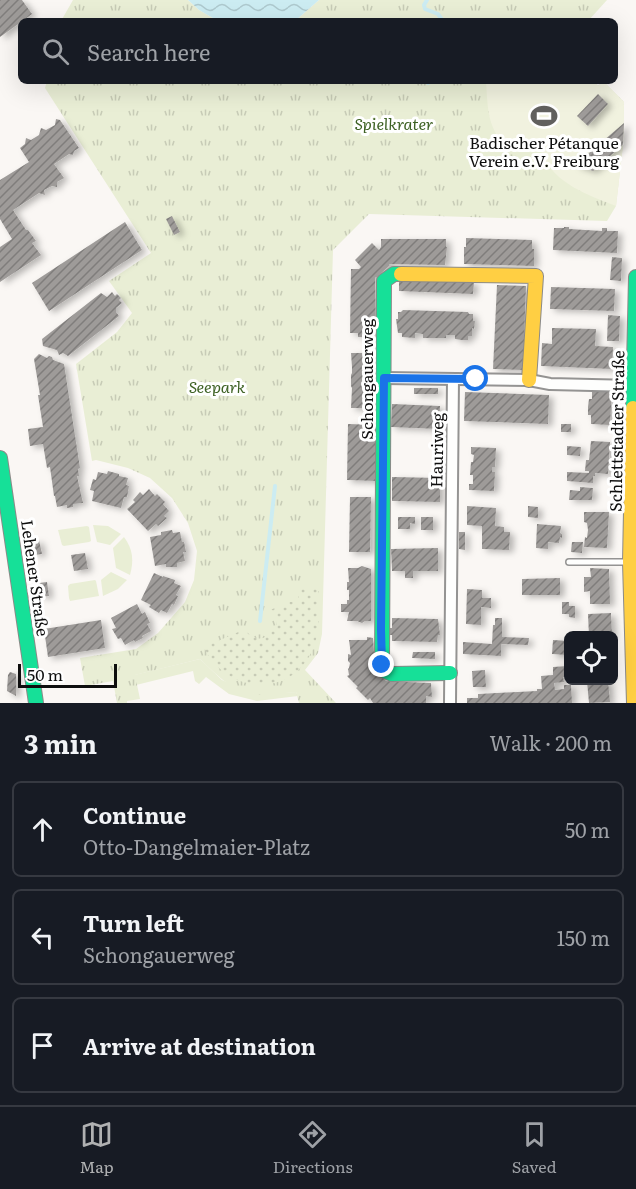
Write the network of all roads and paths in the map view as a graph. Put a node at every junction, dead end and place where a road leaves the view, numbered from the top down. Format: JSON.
{"nodes":[{"id":1,"x":636,"y":277,"type":"edge"},
{"id":2,"x":384,"y":378,"type":"junction"},
{"id":3,"x":453,"y":379,"type":"junction"},
{"id":4,"x":529,"y":380,"type":"junction"},
{"id":5,"x":634,"y":386,"type":"junction"},
{"id":6,"x":0,"y":458,"type":"edge"},
{"id":7,"x":4,"y":510,"type":"edge"},
{"id":8,"x":569,"y":562,"type":"dead end"},
{"id":9,"x":630,"y":562,"type":"junction"},
{"id":10,"x":634,"y":586,"type":"edge"},
{"id":11,"x":450,"y":673,"type":"junction"},
{"id":12,"x":36,"y":703,"type":"edge"},
{"id":13,"x":450,"y":703,"type":"edge"},
{"id":14,"x":634,"y":703,"type":"edge"}],
"edges":[{"from":1,"to":5,"type":"street","name":"Schlettstadter Straße"},
{"from":2,"to":3,"type":"street"},
{"from":2,"to":4,"type":"street","name":"Schongauerweg"},
{"from":2,"to":11,"type":"street","name":"Schongauerweg"},
{"from":3,"to":4,"type":"street"},
{"from":3,"to":11,"type":"street","name":"Hauriweg"},
{"from":4,"to":5,"type":"street"},
{"from":5,"to":9,"type":"street","name":"Schlettstadter Straße"},
{"from":6,"to":7,"type":"street","name":"Lehener Straße"},
{"from":7,"to":12,"type":"street","name":"Lehener Straße"},
{"from":8,"to":9,"type":"lane"},
{"from":9,"to":10,"type":"street","name":"Schlettstadter Straße"},
{"from":10,"to":14,"type":"street","name":"Schlettstadter Straße"},
{"from":11,"to":13,"type":"street","name":"Hauriweg"}]}
